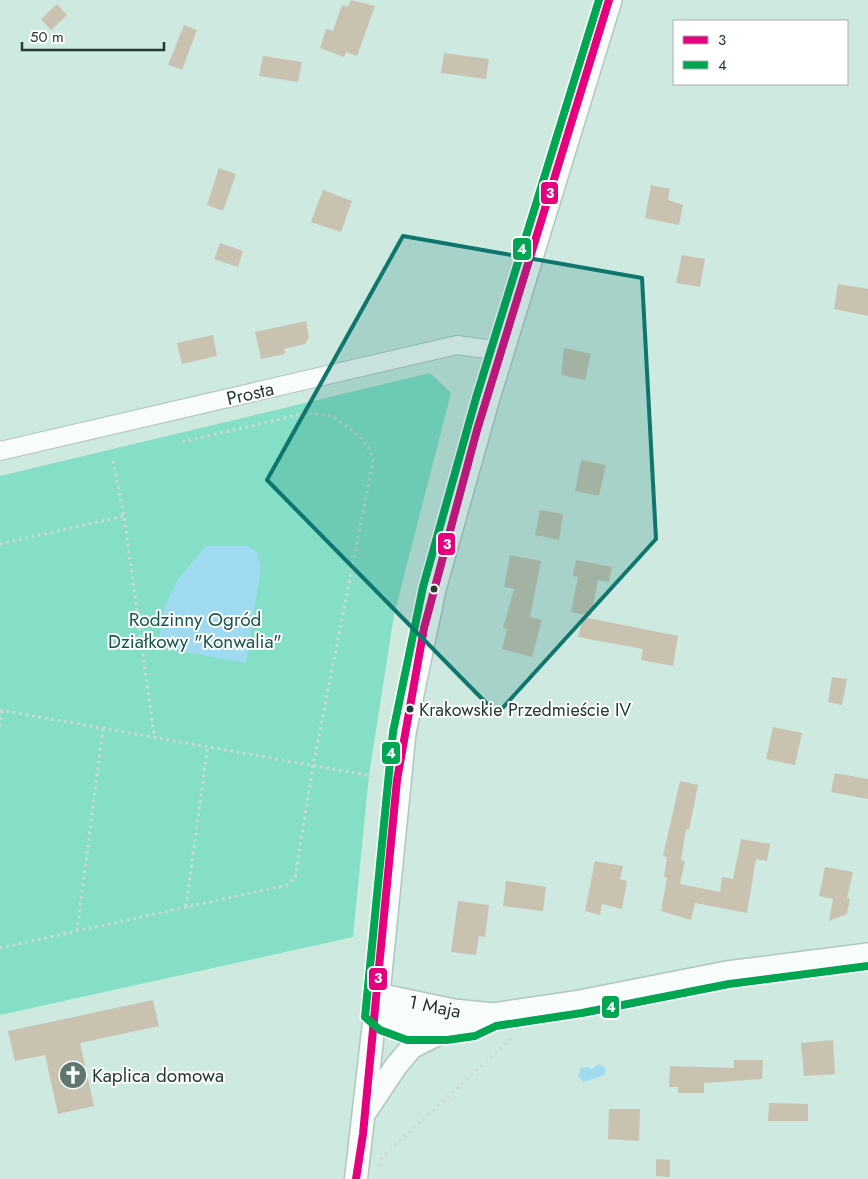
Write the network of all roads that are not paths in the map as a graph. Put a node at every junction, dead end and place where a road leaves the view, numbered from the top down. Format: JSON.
{"nodes":[{"id":1,"x":609,"y":0,"type":"edge"},
{"id":2,"x":501,"y":351,"type":"junction"},
{"id":3,"x":0,"y":452,"type":"edge"},
{"id":4,"x":868,"y":956,"type":"edge"},
{"id":5,"x":376,"y":1005,"type":"junction"},
{"id":6,"x":493,"y":1016,"type":"junction"},
{"id":7,"x":446,"y":1030,"type":"junction"},
{"id":8,"x":364,"y":1114,"type":"junction"},
{"id":9,"x":356,"y":1179,"type":"edge"}],
"edges":[{"from":1,"to":2,"type":"main road"},
{"from":2,"to":3,"type":"street","name":"Prosta"},
{"from":2,"to":5,"type":"main road"},
{"from":4,"to":6,"type":"main road","name":"1 Maja"},
{"from":5,"to":6,"type":"main road","name":"1 Maja"},
{"from":5,"to":7,"type":"main road","name":"1 Maja"},
{"from":5,"to":8,"type":"street"},
{"from":6,"to":7,"type":"main road","name":"1 Maja"},
{"from":7,"to":8,"type":"street","name":"1 Maja"},
{"from":8,"to":9,"type":"street"}]}
